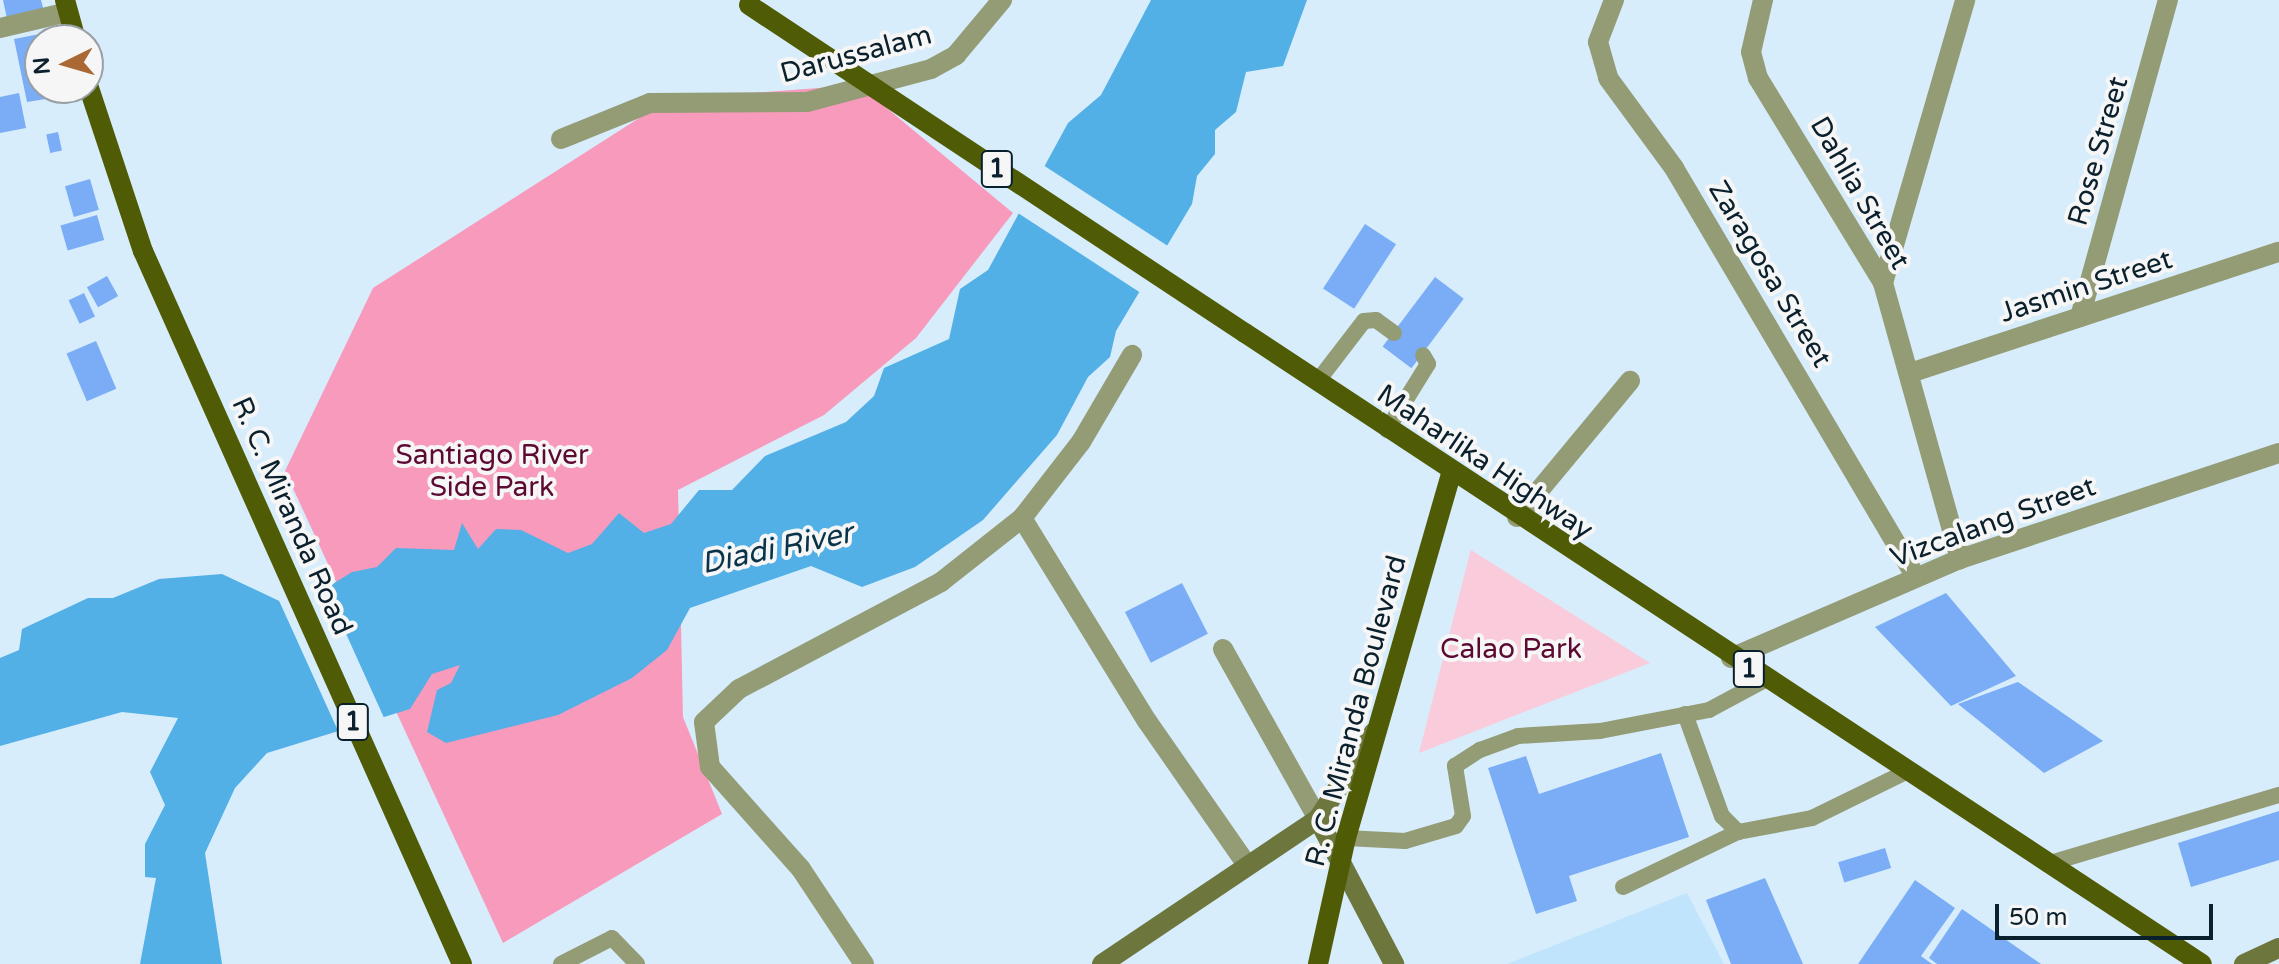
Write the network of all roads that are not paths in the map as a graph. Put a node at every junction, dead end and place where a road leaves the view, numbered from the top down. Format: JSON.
{"nodes":[{"id":1,"x":1002,"y":0,"type":"edge"},
{"id":2,"x":1614,"y":0,"type":"edge"},
{"id":3,"x":1763,"y":0,"type":"edge"},
{"id":4,"x":1965,"y":0,"type":"edge"},
{"id":5,"x":2168,"y":0,"type":"edge"},
{"id":6,"x":745,"y":2,"type":"edge"},
{"id":7,"x":67,"y":6,"type":"edge"},
{"id":8,"x":0,"y":28,"type":"edge"},
{"id":9,"x":94,"y":104,"type":"edge"},
{"id":10,"x":561,"y":139,"type":"dead end"},
{"id":11,"x":2279,"y":252,"type":"edge"},
{"id":12,"x":1883,"y":283,"type":"junction"},
{"id":13,"x":2080,"y":317,"type":"junction"},
{"id":14,"x":1394,"y":333,"type":"dead end"},
{"id":15,"x":1132,"y":355,"type":"dead end"},
{"id":16,"x":1423,"y":355,"type":"dead end"},
{"id":17,"x":1910,"y":373,"type":"junction"},
{"id":18,"x":1630,"y":381,"type":"dead end"},
{"id":19,"x":1317,"y":382,"type":"junction"},
{"id":20,"x":1387,"y":430,"type":"junction"},
{"id":21,"x":2279,"y":453,"type":"edge"},
{"id":22,"x":1451,"y":474,"type":"junction"},
{"id":23,"x":1517,"y":517,"type":"junction"},
{"id":24,"x":1022,"y":518,"type":"junction"},
{"id":25,"x":1960,"y":559,"type":"junction"},
{"id":26,"x":1916,"y":577,"type":"junction"},
{"id":27,"x":1223,"y":649,"type":"dead end"},
{"id":28,"x":1731,"y":658,"type":"junction"},
{"id":29,"x":1765,"y":680,"type":"junction"},
{"id":30,"x":1685,"y":714,"type":"junction"},
{"id":31,"x":1379,"y":725,"type":"junction"},
{"id":32,"x":1904,"y":773,"type":"junction"},
{"id":33,"x":2279,"y":795,"type":"edge"},
{"id":34,"x":1318,"y":819,"type":"junction"},
{"id":35,"x":1738,"y":832,"type":"junction"},
{"id":36,"x":1346,"y":838,"type":"junction"},
{"id":37,"x":1341,"y":863,"type":"junction"},
{"id":38,"x":2047,"y":864,"type":"junction"},
{"id":39,"x":1247,"y":865,"type":"junction"},
{"id":40,"x":1623,"y":887,"type":"dead end"},
{"id":41,"x":2279,"y":948,"type":"edge"},
{"id":42,"x":462,"y":964,"type":"edge"},
{"id":43,"x":561,"y":964,"type":"edge"},
{"id":44,"x":637,"y":964,"type":"edge"},
{"id":45,"x":864,"y":964,"type":"edge"},
{"id":46,"x":1102,"y":964,"type":"edge"},
{"id":47,"x":1318,"y":964,"type":"edge"},
{"id":48,"x":1394,"y":964,"type":"edge"},
{"id":49,"x":2202,"y":964,"type":"edge"},
{"id":50,"x":2244,"y":964,"type":"edge"}],
"edges":[{"from":1,"to":10,"type":"street","name":"Darussalam"},
{"from":2,"to":26,"type":"street","name":"Zaragosa Street"},
{"from":3,"to":12,"type":"street","name":"Dahlia Street"},
{"from":4,"to":12,"type":"street"},
{"from":5,"to":13,"type":"street","name":"Rose Street"},
{"from":6,"to":19,"type":"main road","name":"Maharlika Highway","number":"1","bridge":true},
{"from":7,"to":8,"type":"street"},
{"from":9,"to":42,"type":"main road","name":"R. C. Miranda Road","number":"1"},
{"from":11,"to":13,"type":"street","name":"Jasmin Street"},
{"from":12,"to":17,"type":"street","name":"Dahlia Street"},
{"from":13,"to":17,"type":"street","name":"Jasmin Street"},
{"from":14,"to":19,"type":"lane"},
{"from":15,"to":24,"type":"street"},
{"from":16,"to":20,"type":"lane"},
{"from":17,"to":25,"type":"street","name":"Dahlia Street"},
{"from":18,"to":23,"type":"street"},
{"from":19,"to":20,"type":"main road","name":"Maharlika Highway","number":"1"},
{"from":20,"to":22,"type":"main road","name":"Maharlika Highway","number":"1"},
{"from":21,"to":25,"type":"street","name":"Vizcalang Street"},
{"from":22,"to":23,"type":"main road","name":"Maharlika Highway","number":"1"},
{"from":22,"to":31,"type":"main road","name":"R. C. Miranda Boulevard"},
{"from":23,"to":28,"type":"main road","name":"Maharlika Highway","number":"1"},
{"from":24,"to":39,"type":"street"},
{"from":24,"to":45,"type":"street"},
{"from":25,"to":26,"type":"street","name":"Vizcalang Street"},
{"from":26,"to":28,"type":"street","name":"Vizcalang Street"},
{"from":27,"to":34,"type":"street"},
{"from":28,"to":29,"type":"main road","name":"Maharlika Highway","number":"1"},
{"from":29,"to":30,"type":"lane"},
{"from":29,"to":32,"type":"main road","name":"Maharlika Highway","number":"1"},
{"from":30,"to":35,"type":"lane"},
{"from":30,"to":36,"type":"lane"},
{"from":31,"to":34,"type":"street"},
{"from":31,"to":36,"type":"main road","name":"R. C. Miranda Boulevard"},
{"from":32,"to":35,"type":"lane"},
{"from":32,"to":38,"type":"main road","name":"Maharlika Highway","number":"1"},
{"from":33,"to":38,"type":"lane"},
{"from":34,"to":37,"type":"street"},
{"from":34,"to":39,"type":"street"},
{"from":35,"to":40,"type":"lane"},
{"from":36,"to":37,"type":"main road","name":"R. C. Miranda Boulevard"},
{"from":37,"to":47,"type":"main road","name":"R. C. Miranda Boulevard"},
{"from":37,"to":48,"type":"street"},
{"from":38,"to":49,"type":"main road","name":"Maharlika Highway","number":"1"},
{"from":39,"to":46,"type":"street"},
{"from":41,"to":50,"type":"street"},
{"from":43,"to":44,"type":"lane"}]}
